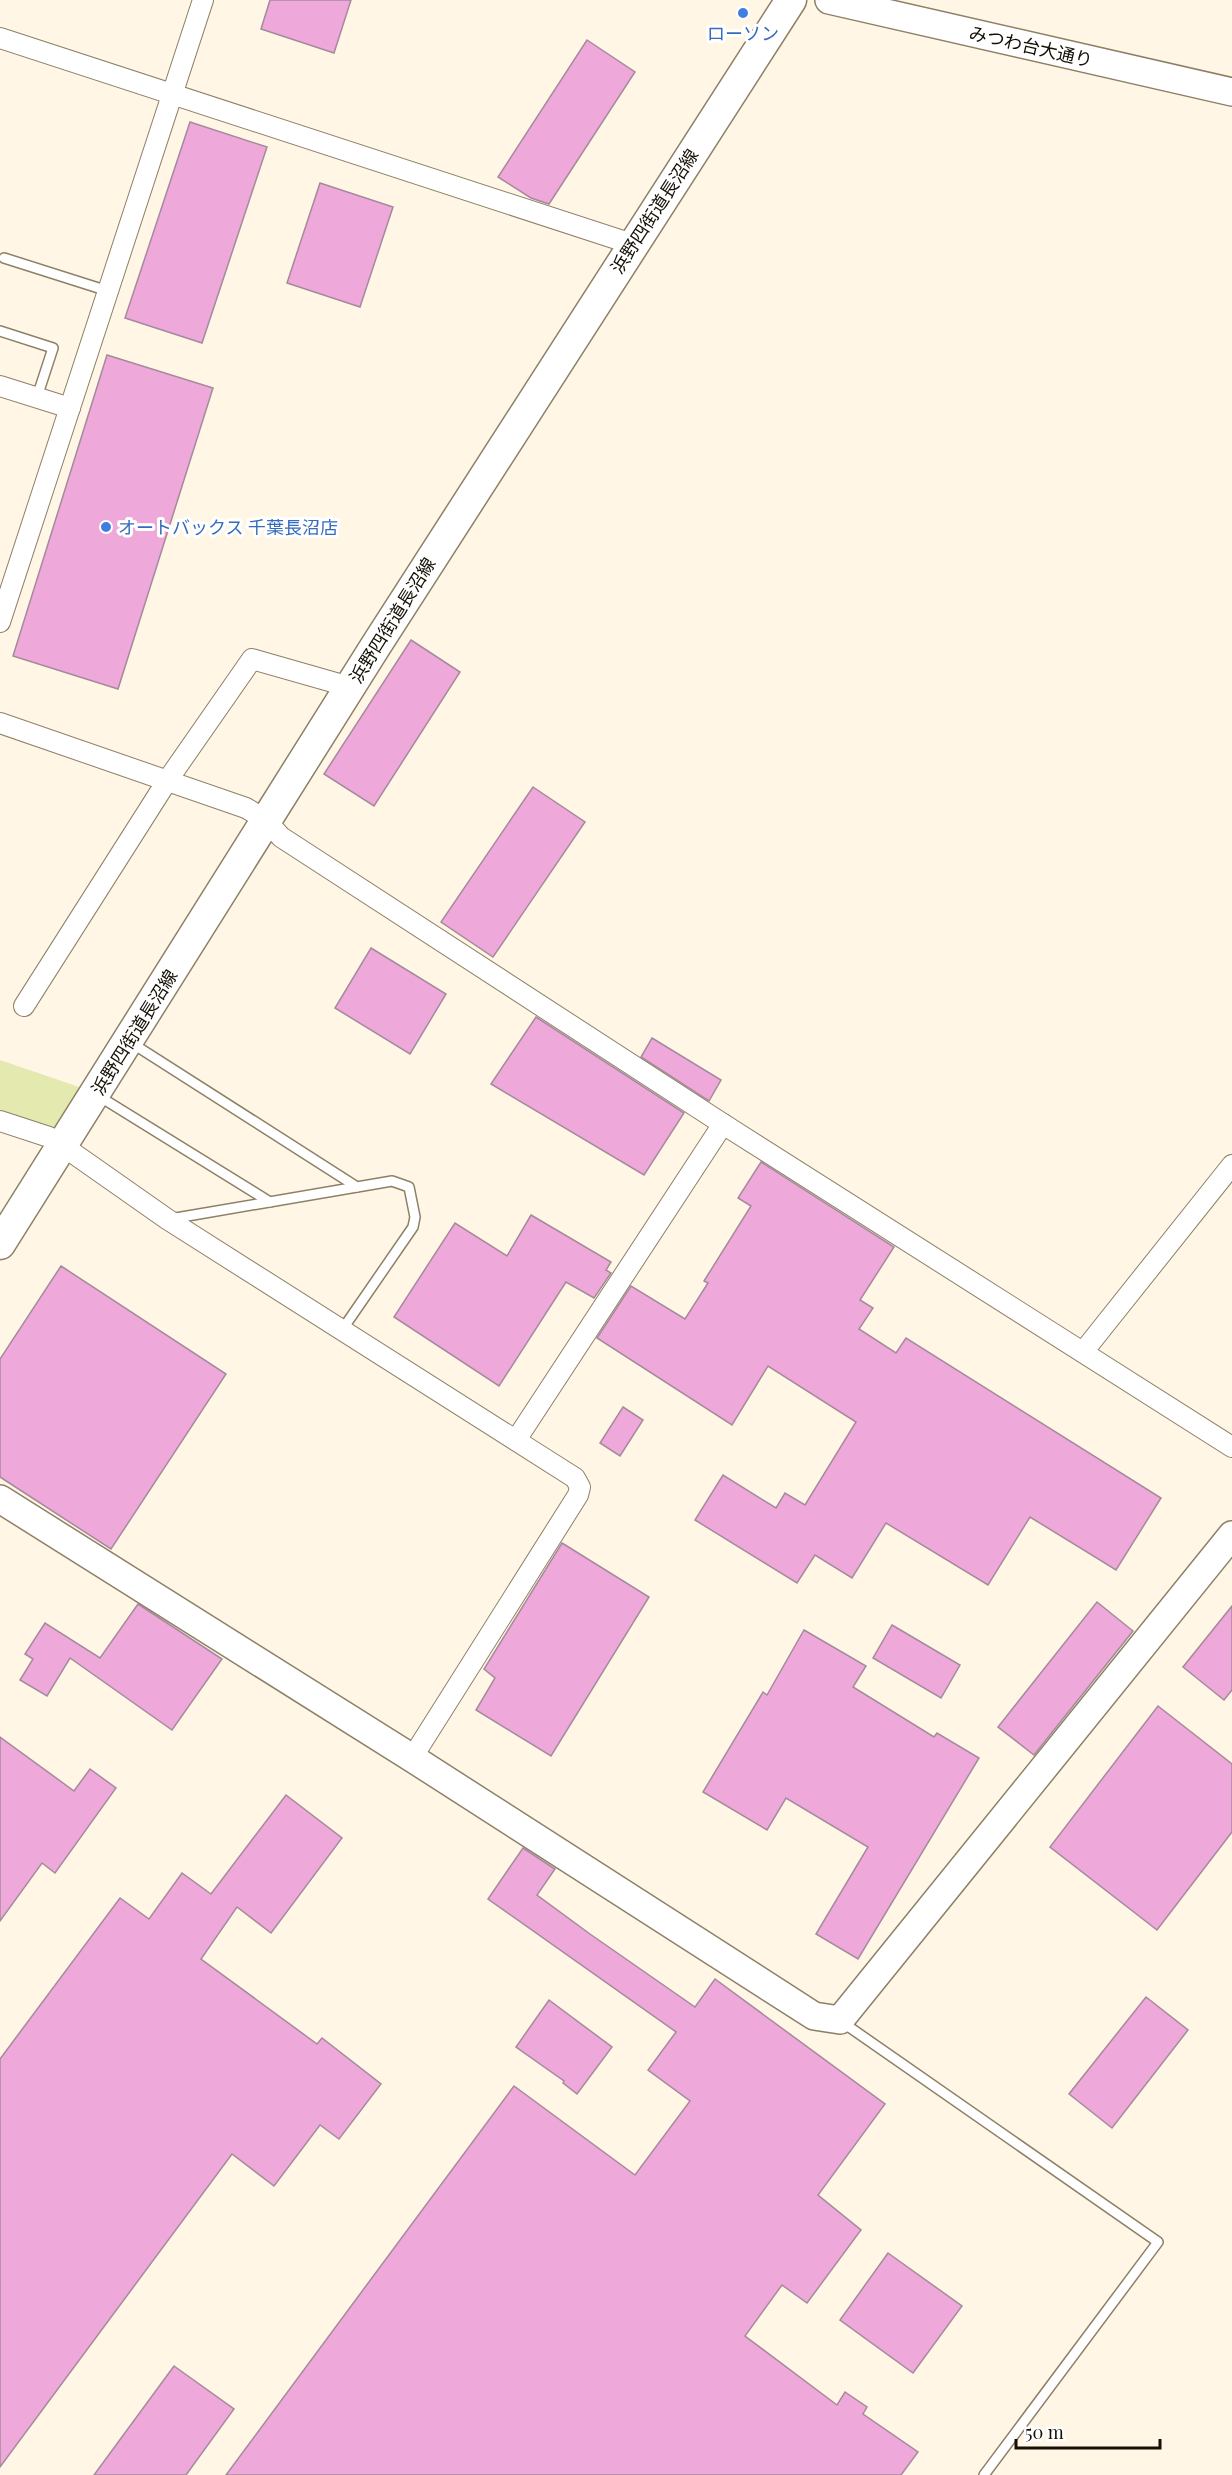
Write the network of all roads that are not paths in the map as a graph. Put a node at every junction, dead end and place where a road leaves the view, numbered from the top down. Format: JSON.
{"nodes":[{"id":1,"x":203,"y":0,"type":"edge"},
{"id":2,"x":791,"y":0,"type":"edge"},
{"id":3,"x":829,"y":0,"type":"edge"},
{"id":4,"x":0,"y":38,"type":"edge"},
{"id":5,"x":1232,"y":92,"type":"edge"},
{"id":6,"x":172,"y":94,"type":"junction"},
{"id":7,"x":632,"y":244,"type":"junction"},
{"id":8,"x":4,"y":258,"type":"dead end"},
{"id":9,"x":108,"y":291,"type":"junction"},
{"id":10,"x":0,"y":331,"type":"edge"},
{"id":11,"x":0,"y":386,"type":"edge"},
{"id":12,"x":37,"y":398,"type":"junction"},
{"id":13,"x":70,"y":408,"type":"junction"},
{"id":14,"x":0,"y":622,"type":"edge"},
{"id":15,"x":350,"y":687,"type":"junction"},
{"id":16,"x":0,"y":723,"type":"edge"},
{"id":17,"x":167,"y":781,"type":"junction"},
{"id":18,"x":266,"y":820,"type":"junction"},
{"id":19,"x":24,"y":1006,"type":"dead end"},
{"id":20,"x":128,"y":1041,"type":"junction"},
{"id":21,"x":95,"y":1093,"type":"junction"},
{"id":22,"x":0,"y":1121,"type":"edge"},
{"id":23,"x":723,"y":1124,"type":"junction"},
{"id":24,"x":63,"y":1146,"type":"junction"},
{"id":25,"x":1232,"y":1165,"type":"edge"},
{"id":26,"x":357,"y":1187,"type":"junction"},
{"id":27,"x":270,"y":1202,"type":"junction"},
{"id":28,"x":168,"y":1219,"type":"junction"},
{"id":29,"x":0,"y":1244,"type":"edge"},
{"id":30,"x":342,"y":1330,"type":"junction"},
{"id":31,"x":1083,"y":1352,"type":"junction"},
{"id":32,"x":516,"y":1440,"type":"junction"},
{"id":33,"x":1232,"y":1447,"type":"edge"},
{"id":34,"x":0,"y":1499,"type":"edge"},
{"id":35,"x":1232,"y":1535,"type":"edge"},
{"id":36,"x":412,"y":1758,"type":"junction"},
{"id":37,"x":840,"y":2020,"type":"junction"},
{"id":38,"x":984,"y":2475,"type":"edge"}],
"edges":[{"from":1,"to":6,"type":"street"},
{"from":2,"to":7,"type":"main road","name":"浜野四街道長沼線"},
{"from":3,"to":5,"type":"street","name":"みつわ台大通り"},
{"from":4,"to":6,"type":"street"},
{"from":6,"to":7,"type":"street"},
{"from":6,"to":9,"type":"street"},
{"from":7,"to":15,"type":"main road","name":"浜野四街道長沼線"},
{"from":8,"to":9,"type":"lane"},
{"from":9,"to":13,"type":"street"},
{"from":10,"to":12,"type":"lane"},
{"from":11,"to":12,"type":"street"},
{"from":12,"to":13,"type":"street"},
{"from":13,"to":14,"type":"street"},
{"from":15,"to":17,"type":"street"},
{"from":15,"to":18,"type":"main road","name":"浜野四街道長沼線"},
{"from":16,"to":17,"type":"street"},
{"from":17,"to":18,"type":"street"},
{"from":17,"to":19,"type":"street"},
{"from":18,"to":20,"type":"main road","name":"浜野四街道長沼線"},
{"from":18,"to":23,"type":"street"},
{"from":20,"to":21,"type":"main road","name":"浜野四街道長沼線"},
{"from":20,"to":26,"type":"lane"},
{"from":21,"to":24,"type":"main road","name":"浜野四街道長沼線"},
{"from":21,"to":27,"type":"lane"},
{"from":22,"to":24,"type":"street"},
{"from":23,"to":31,"type":"street"},
{"from":23,"to":32,"type":"street"},
{"from":24,"to":28,"type":"street"},
{"from":24,"to":29,"type":"main road","name":"浜野四街道長沼線"},
{"from":25,"to":31,"type":"street"},
{"from":26,"to":27,"type":"lane"},
{"from":26,"to":30,"type":"lane"},
{"from":27,"to":28,"type":"lane"},
{"from":28,"to":30,"type":"street"},
{"from":30,"to":32,"type":"street"},
{"from":31,"to":33,"type":"street"},
{"from":32,"to":36,"type":"street"},
{"from":34,"to":36,"type":"street"},
{"from":35,"to":37,"type":"street"},
{"from":36,"to":37,"type":"street"},
{"from":37,"to":38,"type":"lane"}]}
